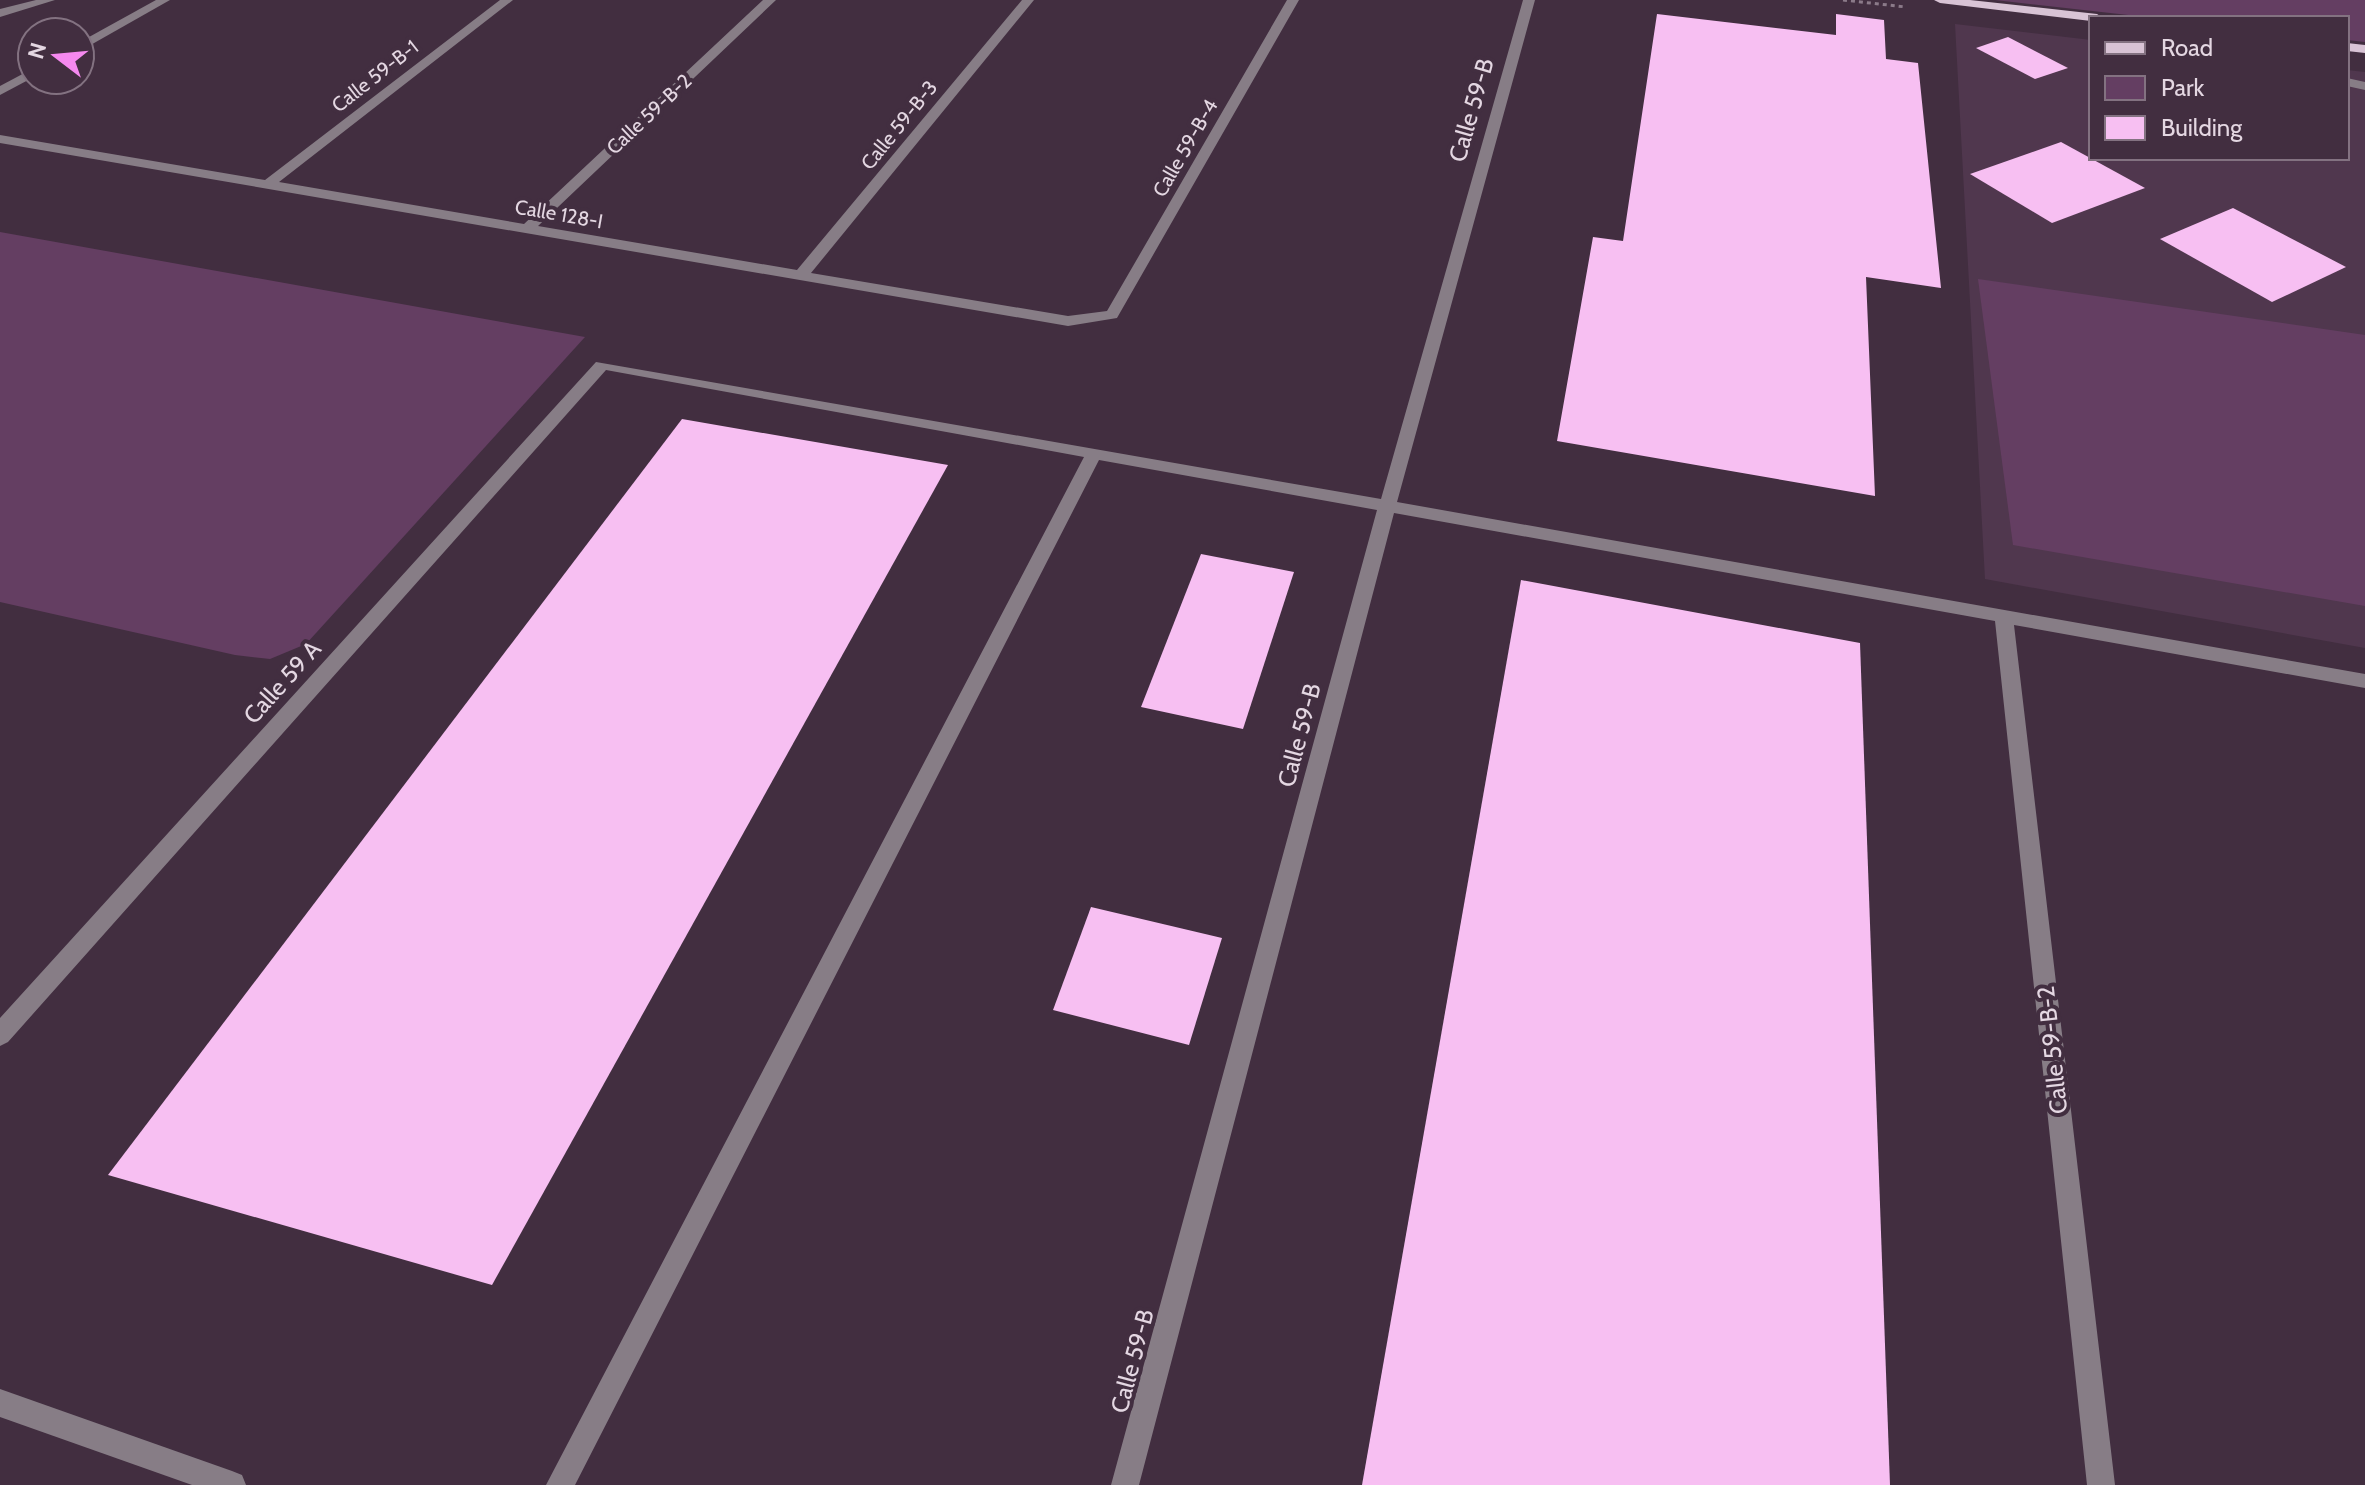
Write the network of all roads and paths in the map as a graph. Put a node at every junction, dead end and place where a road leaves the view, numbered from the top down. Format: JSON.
{"nodes":[{"id":1,"x":49,"y":0,"type":"edge"},
{"id":2,"x":164,"y":0,"type":"edge"},
{"id":3,"x":507,"y":0,"type":"edge"},
{"id":4,"x":770,"y":0,"type":"edge"},
{"id":5,"x":1028,"y":0,"type":"edge"},
{"id":6,"x":1293,"y":0,"type":"edge"},
{"id":7,"x":1529,"y":0,"type":"edge"},
{"id":8,"x":1940,"y":0,"type":"edge"},
{"id":9,"x":0,"y":13,"type":"edge"},
{"id":10,"x":2077,"y":16,"type":"junction"},
{"id":11,"x":2089,"y":17,"type":"edge"},
{"id":12,"x":2089,"y":23,"type":"edge"},
{"id":13,"x":96,"y":38,"type":"edge"},
{"id":14,"x":0,"y":139,"type":"edge"},
{"id":15,"x":268,"y":184,"type":"junction"},
{"id":16,"x":527,"y":229,"type":"junction"},
{"id":17,"x":801,"y":275,"type":"junction"},
{"id":18,"x":1112,"y":315,"type":"joint"},
{"id":19,"x":1095,"y":452,"type":"junction"},
{"id":20,"x":1388,"y":503,"type":"junction"},
{"id":21,"x":2004,"y":615,"type":"junction"},
{"id":22,"x":2365,"y":681,"type":"edge"},
{"id":23,"x":0,"y":1035,"type":"edge"},
{"id":24,"x":0,"y":1403,"type":"edge"},
{"id":25,"x":232,"y":1485,"type":"edge"},
{"id":26,"x":560,"y":1485,"type":"edge"},
{"id":27,"x":1125,"y":1485,"type":"edge"},
{"id":28,"x":2101,"y":1485,"type":"edge"}],
"edges":[{"from":1,"to":9,"type":"street"},
{"from":2,"to":13,"type":"street"},
{"from":3,"to":15,"type":"street","name":"Calle 59-B-1"},
{"from":4,"to":16,"type":"street","name":"Calle 59-B-2"},
{"from":5,"to":17,"type":"street","name":"Calle 59-B-3"},
{"from":6,"to":18,"type":"street","name":"Calle 59-B-4"},
{"from":7,"to":20,"type":"street","name":"Calle 59-B"},
{"from":8,"to":10,"type":"main road"},
{"from":10,"to":11,"type":"main road"},
{"from":10,"to":12,"type":"street"},
{"from":14,"to":15,"type":"street","name":"Calle 128-I"},
{"from":15,"to":16,"type":"street","name":"Calle 128-I"},
{"from":16,"to":17,"type":"street","name":"Calle 128-I"},
{"from":17,"to":18,"type":"street","name":"Calle 128-I"},
{"from":19,"to":20,"type":"street"},
{"from":19,"to":23,"type":"street","name":"Calle 59 A"},
{"from":19,"to":26,"type":"street"},
{"from":20,"to":21,"type":"street"},
{"from":20,"to":27,"type":"street","name":"Calle 59-B"},
{"from":21,"to":22,"type":"street"},
{"from":21,"to":28,"type":"street","name":"Calle 59-B-2"},
{"from":24,"to":25,"type":"street"}]}
